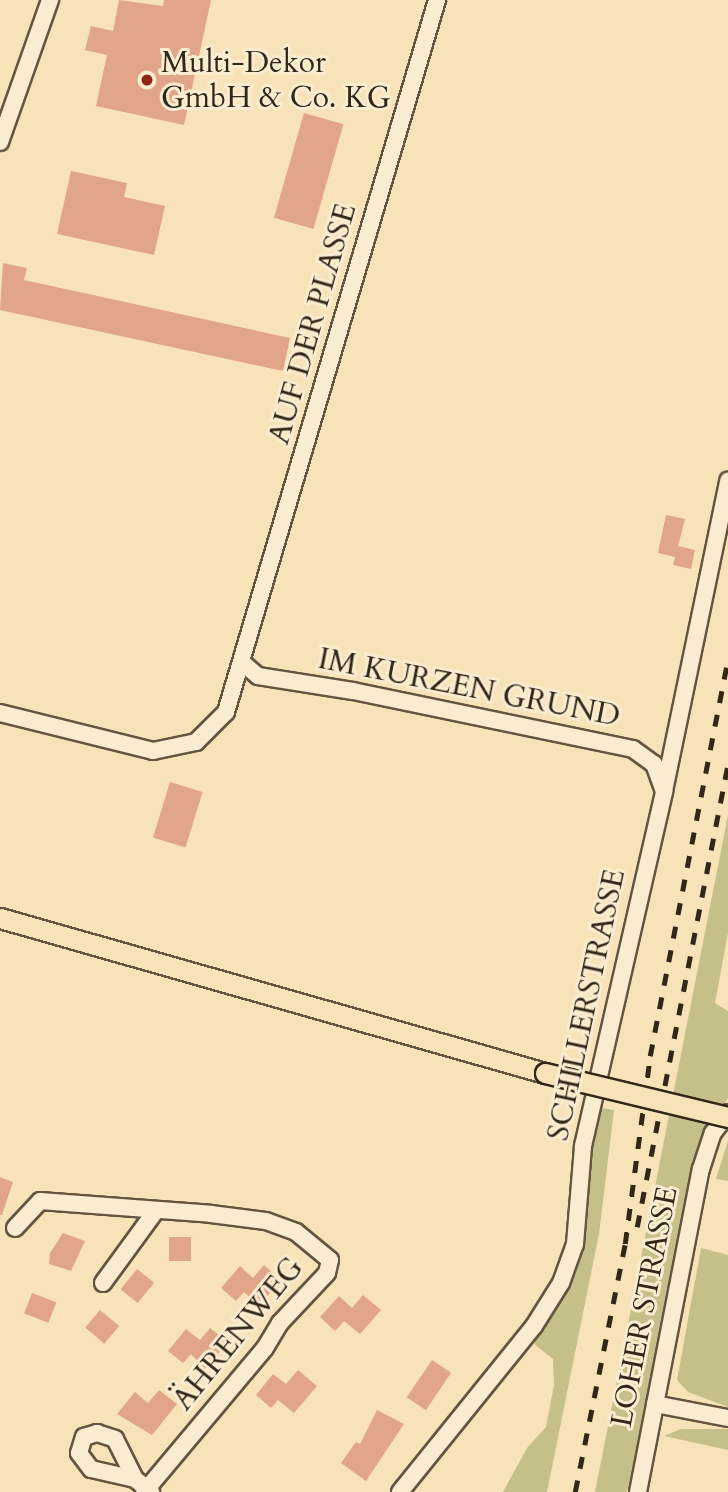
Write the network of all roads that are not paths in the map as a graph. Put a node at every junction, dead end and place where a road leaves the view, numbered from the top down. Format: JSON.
{"nodes":[{"id":1,"x":50,"y":0,"type":"edge"},
{"id":2,"x":437,"y":0,"type":"edge"},
{"id":3,"x":0,"y":142,"type":"edge"},
{"id":4,"x":728,"y":481,"type":"edge"},
{"id":5,"x":244,"y":664,"type":"junction"},
{"id":6,"x":0,"y":713,"type":"edge"},
{"id":7,"x":664,"y":792,"type":"junction"},
{"id":8,"x":0,"y":918,"type":"edge"},
{"id":9,"x":728,"y":1115,"type":"edge"},
{"id":10,"x":154,"y":1213,"type":"junction"},
{"id":11,"x":15,"y":1228,"type":"dead end"},
{"id":12,"x":103,"y":1283,"type":"dead end"},
{"id":13,"x":655,"y":1404,"type":"junction"},
{"id":14,"x":728,"y":1418,"type":"edge"},
{"id":15,"x":144,"y":1488,"type":"edge"},
{"id":16,"x":400,"y":1492,"type":"edge"},
{"id":17,"x":638,"y":1492,"type":"edge"}],
"edges":[{"from":1,"to":3,"type":"street"},
{"from":2,"to":5,"type":"street","name":"AUF DER PLASSE"},
{"from":4,"to":7,"type":"street","name":"SCHILLERSTRASSE"},
{"from":5,"to":6,"type":"street","name":"AUF DER PLASSE"},
{"from":5,"to":7,"type":"street","name":"IM KURZEN GRUND"},
{"from":7,"to":16,"type":"street","name":"SCHILLERSTRASSE"},
{"from":8,"to":9,"type":"main road","bridge":true},
{"from":9,"to":13,"type":"street","name":"LOHER STRASSE"},
{"from":10,"to":11,"type":"street","name":"ÄHRENWEG"},
{"from":10,"to":12,"type":"street"},
{"from":10,"to":15,"type":"street","name":"ÄHRENWEG"},
{"from":13,"to":14,"type":"street"},
{"from":13,"to":17,"type":"street","name":"LOHER STRASSE"}]}
